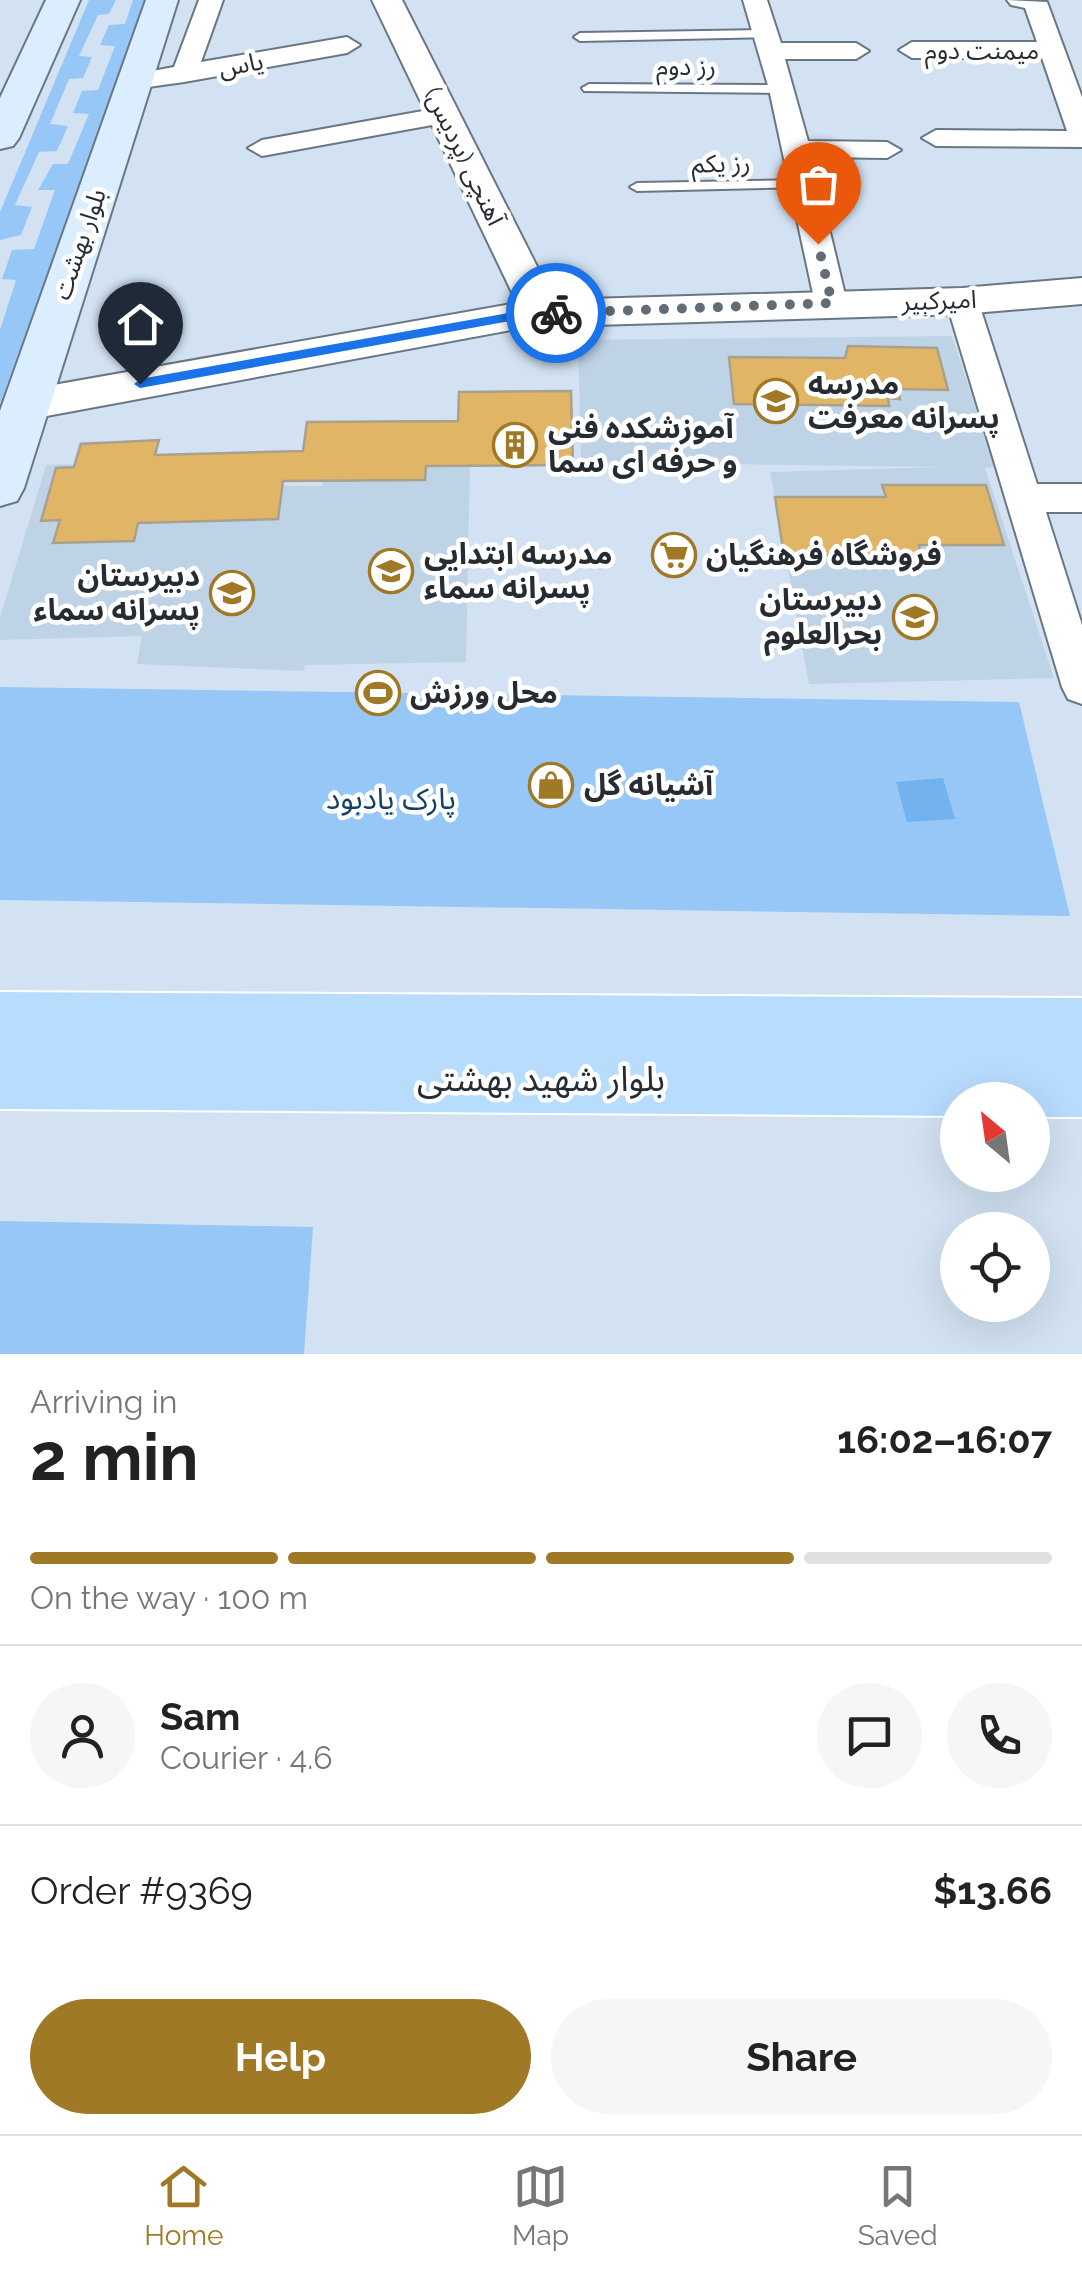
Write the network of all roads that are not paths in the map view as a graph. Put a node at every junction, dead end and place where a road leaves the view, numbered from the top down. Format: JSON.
{"nodes":[{"id":1,"x":64,"y":0,"type":"edge"},
{"id":2,"x":162,"y":0,"type":"edge"},
{"id":3,"x":211,"y":0,"type":"edge"},
{"id":4,"x":387,"y":0,"type":"edge"},
{"id":5,"x":755,"y":0,"type":"edge"},
{"id":6,"x":1027,"y":1,"type":"edge"},
{"id":7,"x":580,"y":37,"type":"dead end"},
{"id":8,"x":768,"y":42,"type":"junction"},
{"id":9,"x":347,"y":45,"type":"dead end"},
{"id":10,"x":912,"y":50,"type":"dead end"},
{"id":11,"x":1052,"y":50,"type":"junction"},
{"id":12,"x":856,"y":51,"type":"dead end"},
{"id":13,"x":184,"y":74,"type":"junction"},
{"id":14,"x":134,"y":81,"type":"junction"},
{"id":15,"x":589,"y":88,"type":"dead end"},
{"id":16,"x":782,"y":89,"type":"junction"},
{"id":17,"x":445,"y":115,"type":"junction"},
{"id":18,"x":1082,"y":137,"type":"edge"},
{"id":19,"x":0,"y":138,"type":"edge"},
{"id":20,"x":936,"y":138,"type":"dead end"},
{"id":21,"x":262,"y":148,"type":"dead end"},
{"id":22,"x":796,"y":149,"type":"junction"},
{"id":23,"x":888,"y":150,"type":"dead end"},
{"id":24,"x":805,"y":184,"type":"junction"},
{"id":25,"x":638,"y":187,"type":"dead end"},
{"id":26,"x":1082,"y":291,"type":"edge"},
{"id":27,"x":962,"y":300,"type":"junction"},
{"id":28,"x":832,"y":303,"type":"junction"},
{"id":29,"x":541,"y":314,"type":"junction"},
{"id":30,"x":24,"y":404,"type":"junction"},
{"id":31,"x":0,"y":488,"type":"edge"},
{"id":32,"x":1021,"y":498,"type":"junction"},
{"id":33,"x":1082,"y":498,"type":"edge"},
{"id":34,"x":1082,"y":687,"type":"edge"},
{"id":35,"x":0,"y":1026,"type":"edge"},
{"id":36,"x":1082,"y":1030,"type":"edge"},
{"id":37,"x":0,"y":1075,"type":"edge"},
{"id":38,"x":1082,"y":1083,"type":"edge"}],
"edges":[{"from":1,"to":19,"type":"main road"},
{"from":2,"to":14,"type":"main road","name":"بلوار بهشت"},
{"from":3,"to":13,"type":"street"},
{"from":4,"to":17,"type":"street","name":"آهنچی (پردیس)"},
{"from":5,"to":8,"type":"street"},
{"from":6,"to":11,"type":"street"},
{"from":7,"to":8,"type":"lane"},
{"from":8,"to":12,"type":"street"},
{"from":8,"to":16,"type":"street"},
{"from":9,"to":13,"type":"street","name":"یاس"},
{"from":10,"to":11,"type":"street","name":"میمنت دوم"},
{"from":11,"to":18,"type":"street"},
{"from":13,"to":14,"type":"street","name":"یاس"},
{"from":14,"to":30,"type":"main road","name":"بلوار بهشت"},
{"from":15,"to":16,"type":"lane","name":"رز دوم"},
{"from":16,"to":22,"type":"street"},
{"from":17,"to":21,"type":"street"},
{"from":17,"to":29,"type":"street","name":"آهنچی (پردیس)"},
{"from":18,"to":20,"type":"street"},
{"from":22,"to":23,"type":"street"},
{"from":22,"to":24,"type":"street"},
{"from":24,"to":25,"type":"lane","name":"رز یکم"},
{"from":24,"to":28,"type":"street"},
{"from":26,"to":27,"type":"street","name":"امیرکبیر"},
{"from":27,"to":28,"type":"street","name":"امیرکبیر"},
{"from":27,"to":32,"type":"street"},
{"from":28,"to":29,"type":"street","name":"امیرکبیر"},
{"from":29,"to":30,"type":"street","name":"امیرکبیر"},
{"from":30,"to":31,"type":"main road","name":"بلوار بهشت"},
{"from":32,"to":33,"type":"street"},
{"from":32,"to":34,"type":"street"},
{"from":35,"to":36,"type":"main road","name":"بلوار شهید بهشتی"},
{"from":37,"to":38,"type":"main road","name":"بلوار شهید بهشتی"}]}
